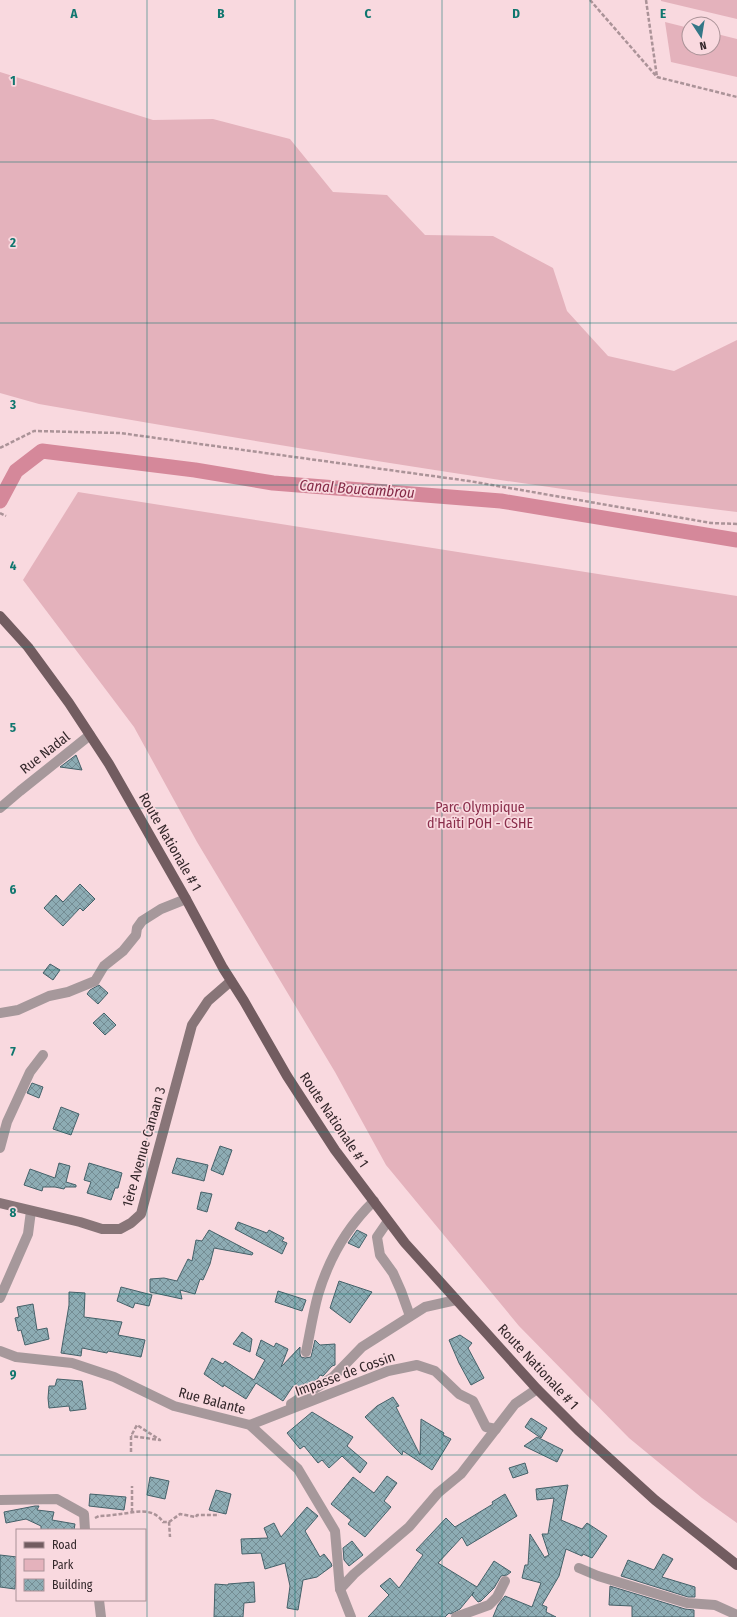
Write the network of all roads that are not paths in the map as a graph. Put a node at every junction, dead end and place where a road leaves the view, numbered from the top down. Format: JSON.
{"nodes":[{"id":1,"x":0,"y":616,"type":"edge"},
{"id":2,"x":90,"y":735,"type":"junction"},
{"id":3,"x":0,"y":808,"type":"edge"},
{"id":4,"x":186,"y":899,"type":"junction"},
{"id":5,"x":231,"y":981,"type":"junction"},
{"id":6,"x":0,"y":1013,"type":"edge"},
{"id":7,"x":43,"y":1055,"type":"dead end"},
{"id":8,"x":0,"y":1148,"type":"edge"},
{"id":9,"x":374,"y":1201,"type":"junction"},
{"id":10,"x":0,"y":1203,"type":"edge"},
{"id":11,"x":31,"y":1211,"type":"junction"},
{"id":12,"x":388,"y":1221,"type":"junction"},
{"id":13,"x":0,"y":1298,"type":"edge"},
{"id":14,"x":456,"y":1300,"type":"junction"},
{"id":15,"x":410,"y":1316,"type":"junction"},
{"id":16,"x":0,"y":1352,"type":"edge"},
{"id":17,"x":306,"y":1352,"type":"dead end"},
{"id":18,"x":537,"y":1389,"type":"junction"},
{"id":19,"x":250,"y":1425,"type":"junction"},
{"id":20,"x":496,"y":1429,"type":"junction"},
{"id":21,"x":0,"y":1500,"type":"edge"},
{"id":22,"x":85,"y":1527,"type":"edge"},
{"id":23,"x":737,"y":1565,"type":"edge"},
{"id":24,"x":578,"y":1568,"type":"dead end"},
{"id":25,"x":505,"y":1581,"type":"dead end"},
{"id":26,"x":340,"y":1589,"type":"junction"},
{"id":27,"x":99,"y":1601,"type":"edge"},
{"id":28,"x":737,"y":1615,"type":"edge"},
{"id":29,"x":101,"y":1617,"type":"edge"},
{"id":30,"x":351,"y":1617,"type":"edge"},
{"id":31,"x":456,"y":1617,"type":"edge"}],
"edges":[{"from":1,"to":2,"type":"main road","name":"Route Nationale # 1"},
{"from":2,"to":3,"type":"street","name":"Rue Nadal"},
{"from":2,"to":4,"type":"main road","name":"Route Nationale # 1"},
{"from":4,"to":5,"type":"main road","name":"Route Nationale # 1"},
{"from":4,"to":6,"type":"street"},
{"from":5,"to":9,"type":"main road","name":"Route Nationale # 1"},
{"from":5,"to":11,"type":"main road","name":"1ère Avenue Canaan 3"},
{"from":7,"to":8,"type":"street"},
{"from":9,"to":12,"type":"main road","name":"Route Nationale # 1"},
{"from":9,"to":17,"type":"street"},
{"from":10,"to":11,"type":"main road","name":"1ère Avenue Canaan 3"},
{"from":11,"to":13,"type":"street"},
{"from":12,"to":14,"type":"main road","name":"Route Nationale # 1"},
{"from":12,"to":15,"type":"street"},
{"from":14,"to":15,"type":"street"},
{"from":14,"to":18,"type":"main road","name":"Route Nationale # 1"},
{"from":15,"to":19,"type":"street"},
{"from":16,"to":19,"type":"street","name":"Rue Balante"},
{"from":18,"to":20,"type":"street"},
{"from":18,"to":23,"type":"main road","name":"Route Nationale # 1"},
{"from":19,"to":20,"type":"street","name":"Impasse de Cossin"},
{"from":19,"to":26,"type":"street","name":"Rue Balante"},
{"from":20,"to":26,"type":"street"},
{"from":21,"to":22,"type":"street"},
{"from":24,"to":28,"type":"street"},
{"from":25,"to":31,"type":"street"},
{"from":26,"to":30,"type":"street","name":"Rue Balante"},
{"from":27,"to":29,"type":"street"}]}
